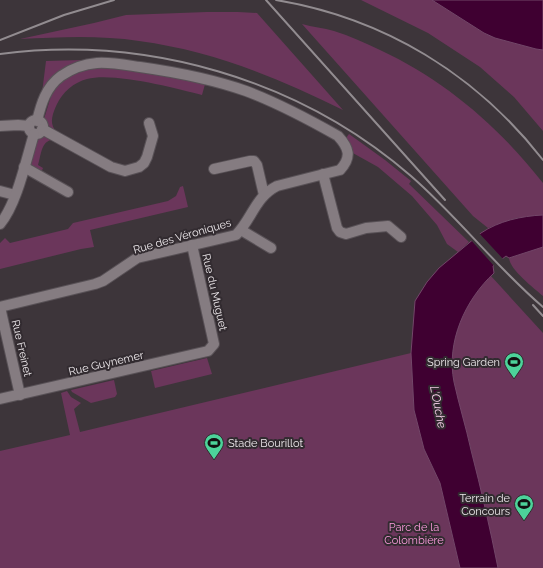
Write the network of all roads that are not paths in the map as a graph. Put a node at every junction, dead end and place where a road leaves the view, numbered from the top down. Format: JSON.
{"nodes":[{"id":1,"x":149,"y":123,"type":"dead end"},
{"id":2,"x":0,"y":126,"type":"edge"},
{"id":3,"x":36,"y":127,"type":"junction"},
{"id":4,"x":24,"y":167,"type":"junction"},
{"id":5,"x":214,"y":169,"type":"dead end"},
{"id":6,"x":323,"y":174,"type":"junction"},
{"id":7,"x":0,"y":191,"type":"edge"},
{"id":8,"x":68,"y":192,"type":"dead end"},
{"id":9,"x":16,"y":195,"type":"junction"},
{"id":10,"x":264,"y":195,"type":"junction"},
{"id":11,"x":0,"y":224,"type":"edge"},
{"id":12,"x":241,"y":230,"type":"junction"},
{"id":13,"x":401,"y":237,"type":"dead end"},
{"id":14,"x":192,"y":245,"type":"junction"},
{"id":15,"x":271,"y":248,"type":"dead end"},
{"id":16,"x":0,"y":307,"type":"edge"},
{"id":17,"x":214,"y":344,"type":"joint"},
{"id":18,"x":20,"y":395,"type":"junction"},
{"id":19,"x":0,"y":400,"type":"edge"}],
"edges":[{"from":1,"to":3,"type":"street"},
{"from":2,"to":3,"type":"street"},
{"from":3,"to":4,"type":"street"},
{"from":3,"to":6,"type":"street","name":"Rue des Véroniques"},
{"from":4,"to":8,"type":"street"},
{"from":4,"to":9,"type":"street"},
{"from":5,"to":10,"type":"street"},
{"from":6,"to":10,"type":"street","name":"Rue des Véroniques"},
{"from":6,"to":13,"type":"street"},
{"from":7,"to":9,"type":"street"},
{"from":9,"to":11,"type":"street"},
{"from":10,"to":12,"type":"street","name":"Rue des Véroniques"},
{"from":12,"to":14,"type":"street","name":"Rue des Véroniques"},
{"from":12,"to":15,"type":"street"},
{"from":14,"to":16,"type":"street","name":"Rue des Véroniques"},
{"from":14,"to":17,"type":"street","name":"Rue du Muguet"},
{"from":16,"to":18,"type":"street","name":"Rue Freinet"},
{"from":17,"to":18,"type":"street","name":"Rue Guynemer"},
{"from":18,"to":19,"type":"street","name":"Rue Guynemer"}]}
